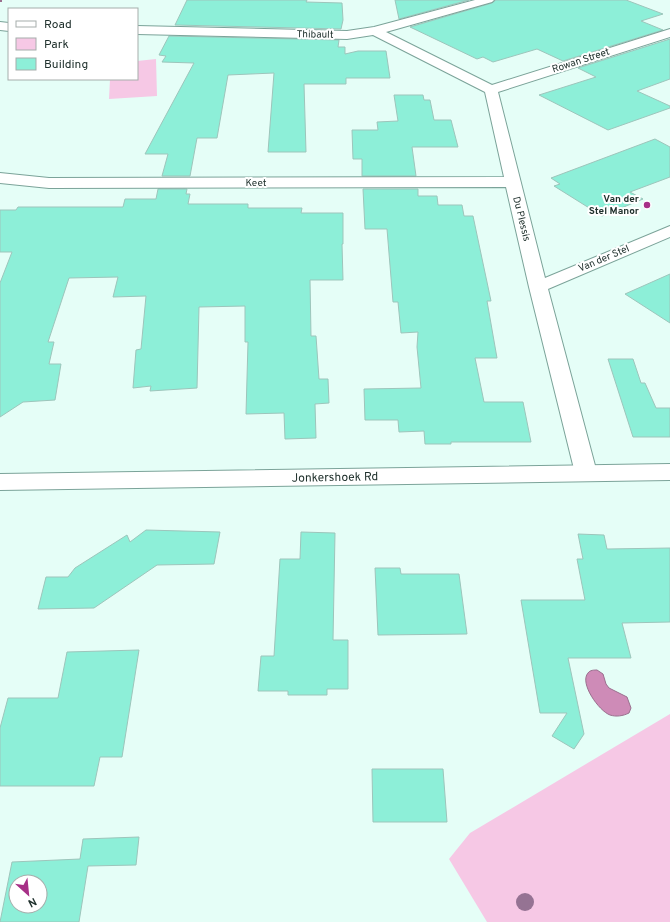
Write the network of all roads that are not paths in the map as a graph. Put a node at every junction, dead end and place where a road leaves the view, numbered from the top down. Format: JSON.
{"nodes":[{"id":1,"x":488,"y":0,"type":"edge"},
{"id":2,"x":138,"y":30,"type":"edge"},
{"id":3,"x":374,"y":30,"type":"junction"},
{"id":4,"x":670,"y":33,"type":"edge"},
{"id":5,"x":491,"y":90,"type":"junction"},
{"id":6,"x":0,"y":178,"type":"edge"},
{"id":7,"x":512,"y":182,"type":"junction"},
{"id":8,"x":670,"y":231,"type":"edge"},
{"id":9,"x":538,"y":287,"type":"junction"},
{"id":10,"x":670,"y":472,"type":"edge"},
{"id":11,"x":586,"y":474,"type":"junction"},
{"id":12,"x":0,"y":483,"type":"edge"}],
"edges":[{"from":1,"to":3,"type":"street","name":"Thibault"},
{"from":2,"to":3,"type":"street","name":"Thibault"},
{"from":3,"to":5,"type":"street"},
{"from":4,"to":5,"type":"street","name":"Rowan Street"},
{"from":5,"to":7,"type":"street","name":"Du Plessis"},
{"from":6,"to":7,"type":"street","name":"Keet"},
{"from":7,"to":9,"type":"street","name":"Du Plessis"},
{"from":8,"to":9,"type":"street","name":"Van der Stel"},
{"from":9,"to":11,"type":"street","name":"Du Plessis"},
{"from":10,"to":11,"type":"street","name":"Jonkershoek Rd"},
{"from":11,"to":12,"type":"street","name":"Jonkershoek Rd"}]}
